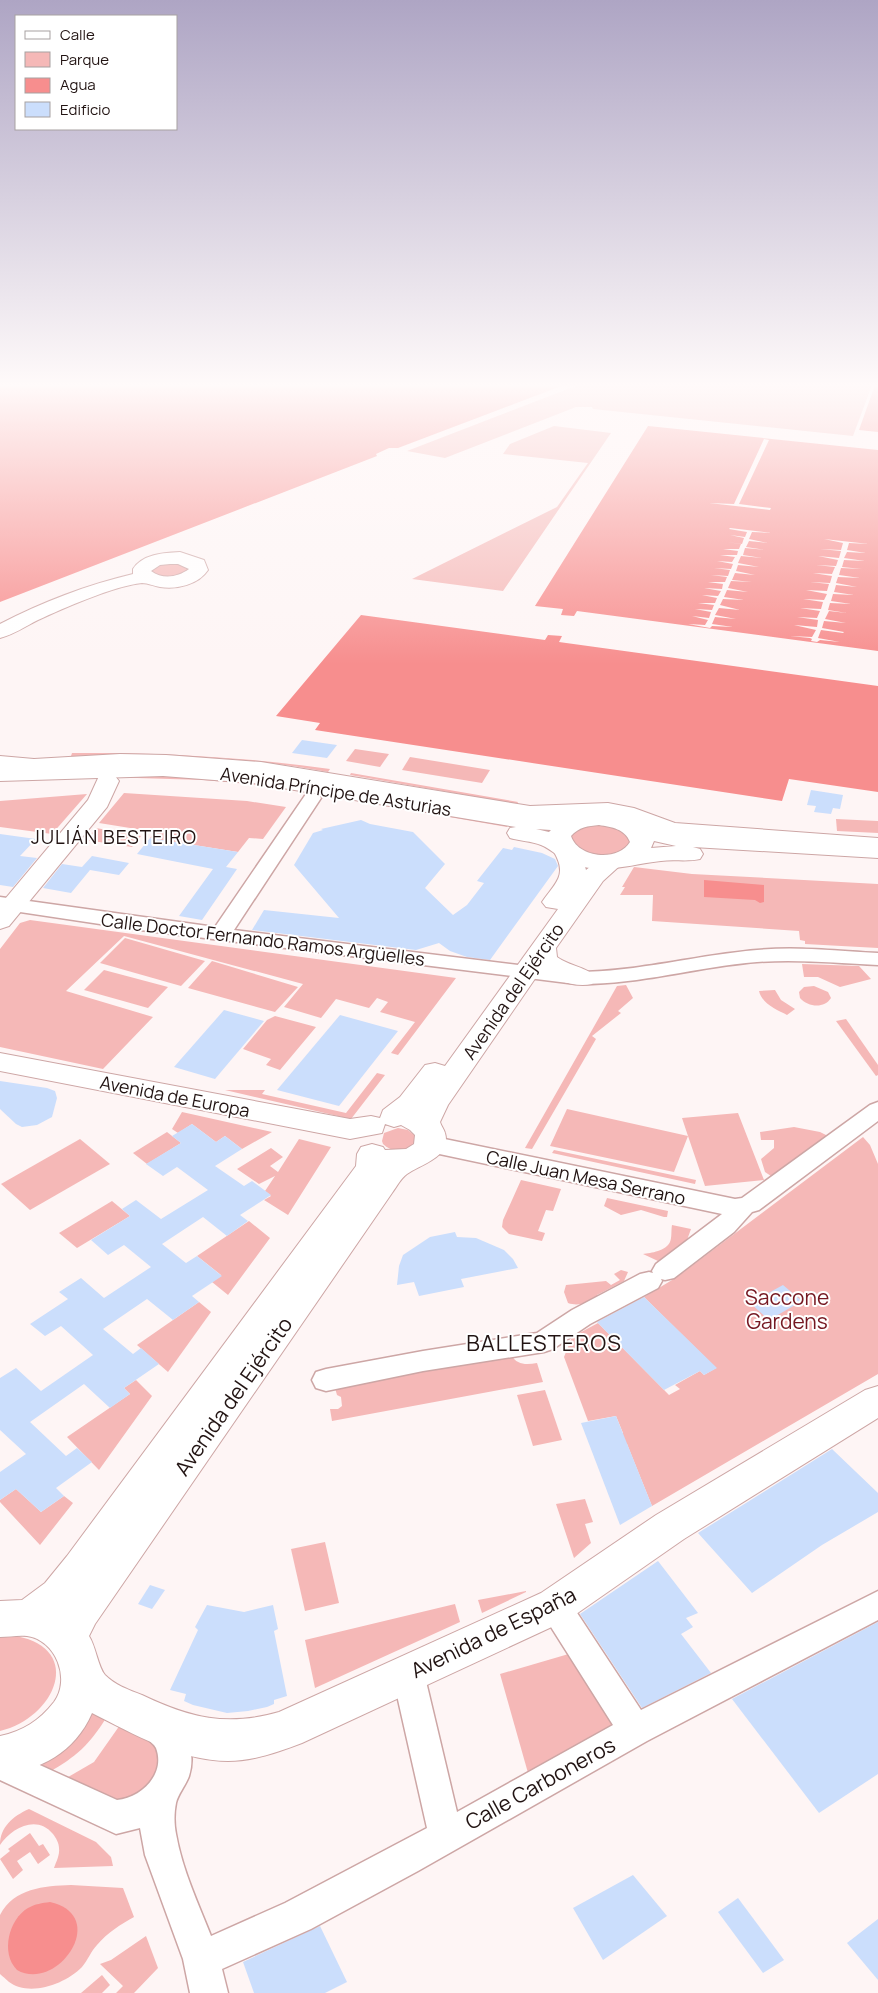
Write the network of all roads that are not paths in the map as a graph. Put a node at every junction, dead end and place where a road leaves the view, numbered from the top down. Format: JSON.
{"nodes":[{"id":1,"x":0,"y":621,"type":"edge"},
{"id":2,"x":0,"y":632,"type":"edge"},
{"id":3,"x":0,"y":763,"type":"edge"},
{"id":4,"x":0,"y":774,"type":"edge"},
{"id":5,"x":107,"y":781,"type":"junction"},
{"id":6,"x":0,"y":791,"type":"edge"},
{"id":7,"x":312,"y":798,"type":"junction"},
{"id":8,"x":581,"y":820,"type":"junction"},
{"id":9,"x":627,"y":824,"type":"junction"},
{"id":10,"x":874,"y":847,"type":"edge"},
{"id":11,"x":564,"y":849,"type":"junction"},
{"id":12,"x":619,"y":860,"type":"junction"},
{"id":13,"x":878,"y":865,"type":"edge"},
{"id":14,"x":4,"y":909,"type":"edge"},
{"id":15,"x":221,"y":934,"type":"junction"},
{"id":16,"x":544,"y":946,"type":"junction"},
{"id":17,"x":874,"y":963,"type":"edge"},
{"id":18,"x":516,"y":971,"type":"junction"},
{"id":19,"x":582,"y":978,"type":"junction"},
{"id":20,"x":0,"y":1062,"type":"edge"},
{"id":21,"x":878,"y":1110,"type":"edge"},
{"id":22,"x":389,"y":1138,"type":"junction"},
{"id":23,"x":742,"y":1208,"type":"junction"},
{"id":24,"x":326,"y":1380,"type":"dead end"},
{"id":25,"x":878,"y":1400,"type":"edge"},
{"id":26,"x":878,"y":1605,"type":"edge"},
{"id":27,"x":555,"y":1606,"type":"junction"},
{"id":28,"x":15,"y":1618,"type":"edge"},
{"id":29,"x":67,"y":1637,"type":"junction"},
{"id":30,"x":408,"y":1673,"type":"junction"},
{"id":31,"x":82,"y":1678,"type":"junction"},
{"id":32,"x":154,"y":1720,"type":"junction"},
{"id":33,"x":635,"y":1730,"type":"junction"},
{"id":34,"x":0,"y":1757,"type":"edge"},
{"id":35,"x":0,"y":1763,"type":"edge"},
{"id":36,"x":159,"y":1798,"type":"junction"},
{"id":37,"x":447,"y":1835,"type":"junction"},
{"id":38,"x":205,"y":1976,"type":"edge"}],
"edges":[{"from":1,"to":2,"type":"main road"},
{"from":3,"to":10,"type":"main road"},
{"from":4,"to":8,"type":"main road","name":"Avenida Príncipe de Asturias"},
{"from":5,"to":6,"type":"main road","name":"Avenida Príncipe de Asturias"},
{"from":5,"to":7,"type":"main road","name":"Avenida Príncipe de Asturias"},
{"from":5,"to":14,"type":"main road"},
{"from":7,"to":11,"type":"main road","name":"Avenida Príncipe de Asturias"},
{"from":7,"to":15,"type":"street"},
{"from":8,"to":9,"type":"main road","name":"Avenida Príncipe de Asturias"},
{"from":8,"to":11,"type":"main road"},
{"from":9,"to":10,"type":"main road"},
{"from":9,"to":12,"type":"main road","name":"Avenida del Ejército"},
{"from":11,"to":12,"type":"main road","name":"Avenida Príncipe de Asturias"},
{"from":11,"to":18,"type":"main road","name":"Avenida del Ejército"},
{"from":12,"to":13,"type":"main road"},
{"from":12,"to":16,"type":"main road","name":"Avenida del Ejército"},
{"from":14,"to":15,"type":"street","name":"Calle Doctor Fernando Ramos Argüelles"},
{"from":15,"to":18,"type":"street","name":"Calle Doctor Fernando Ramos Argüelles"},
{"from":16,"to":18,"type":"main road","name":"Avenida del Ejército"},
{"from":16,"to":19,"type":"main road"},
{"from":17,"to":19,"type":"street","name":"Calle Doctor Fernando Ramos Argüelles"},
{"from":18,"to":19,"type":"street","name":"Calle Doctor Fernando Ramos Argüelles"},
{"from":18,"to":22,"type":"main road","name":"Avenida del Ejército"},
{"from":20,"to":22,"type":"main road","name":"Avenida de Europa"},
{"from":21,"to":23,"type":"street"},
{"from":22,"to":23,"type":"street","name":"Calle Juan Mesa Serrano"},
{"from":22,"to":28,"type":"main road","name":"Avenida del Ejército"},
{"from":22,"to":29,"type":"main road","name":"Avenida del Ejército"},
{"from":23,"to":24,"type":"street"},
{"from":25,"to":27,"type":"main road","name":"Avenida de España"},
{"from":26,"to":33,"type":"street","name":"Calle Carboneros"},
{"from":27,"to":30,"type":"main road","name":"Avenida de España"},
{"from":27,"to":33,"type":"street"},
{"from":28,"to":29,"type":"main road"},
{"from":29,"to":31,"type":"main road"},
{"from":30,"to":32,"type":"main road","name":"Avenida de España"},
{"from":30,"to":37,"type":"street"},
{"from":31,"to":32,"type":"main road","name":"Avenida de España"},
{"from":31,"to":34,"type":"main road"},
{"from":32,"to":36,"type":"street"},
{"from":33,"to":37,"type":"street","name":"Calle Carboneros"},
{"from":35,"to":36,"type":"street"},
{"from":36,"to":38,"type":"street"},
{"from":37,"to":38,"type":"street","name":"Calle Carboneros"}]}
